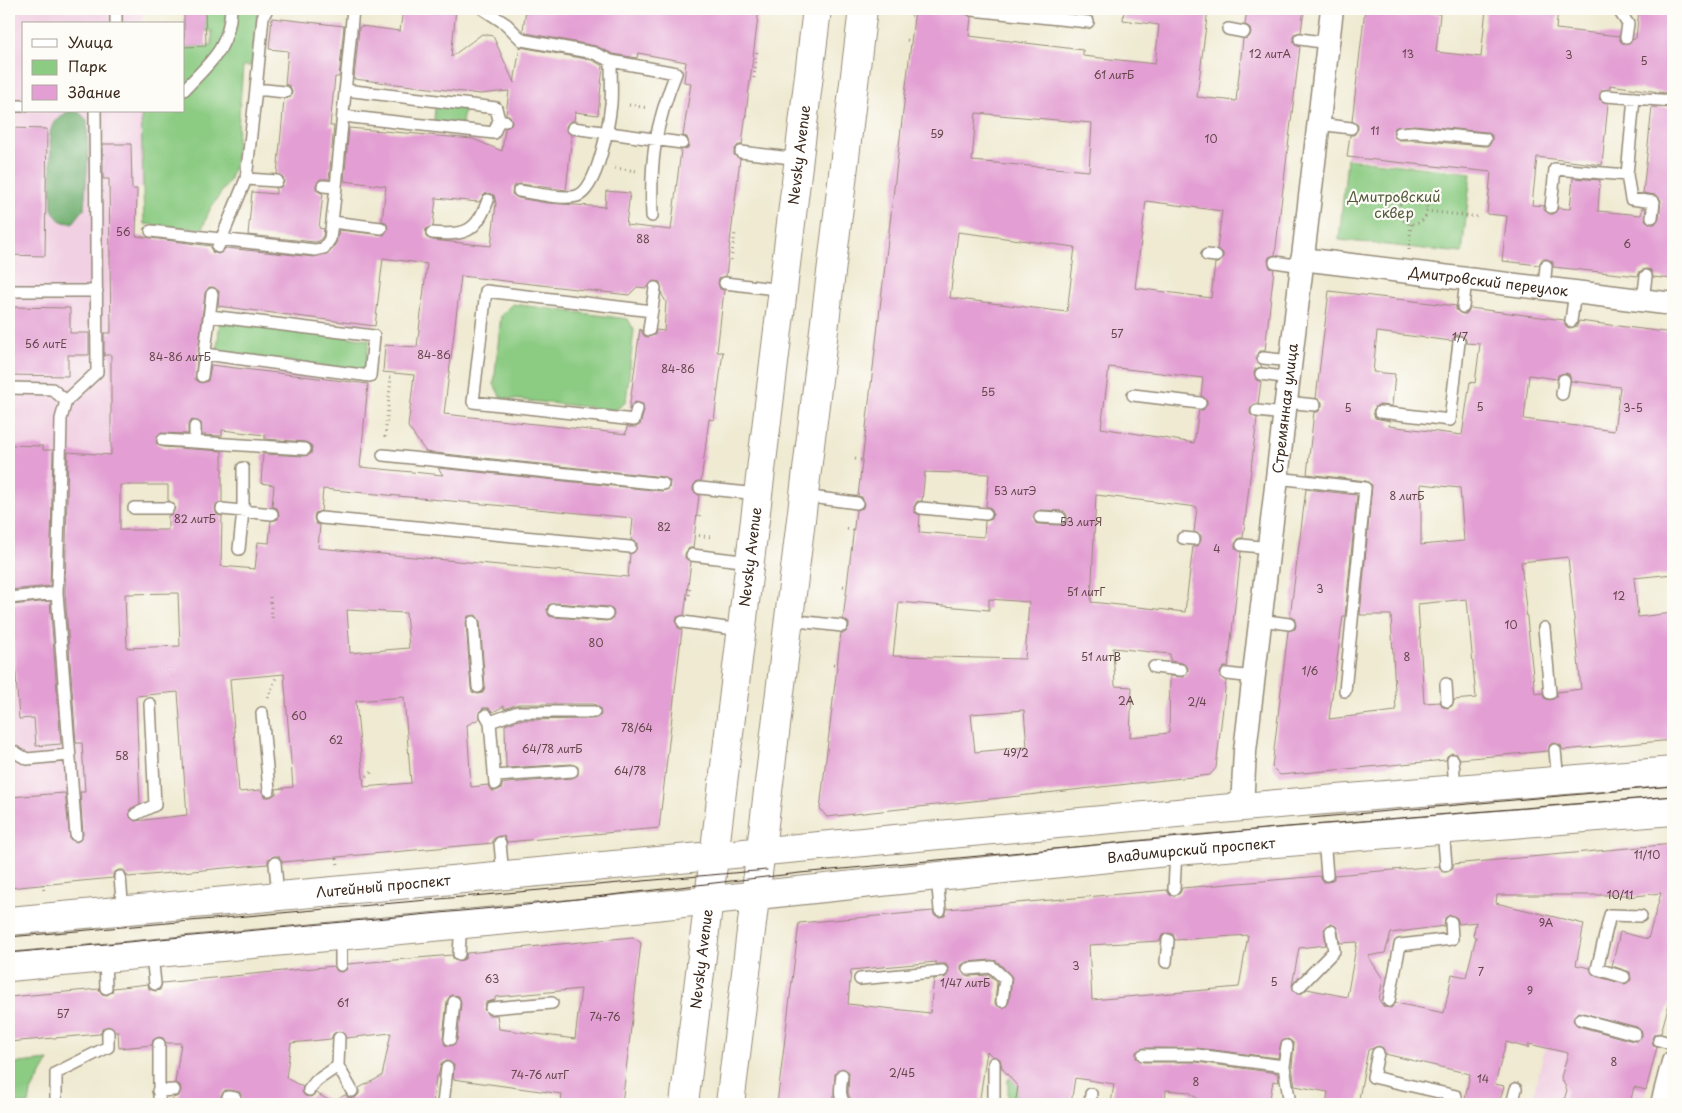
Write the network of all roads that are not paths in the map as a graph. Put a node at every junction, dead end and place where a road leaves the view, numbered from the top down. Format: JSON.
{"nodes":[{"id":1,"x":116,"y":9,"type":"edge"},
{"id":2,"x":230,"y":9,"type":"edge"},
{"id":3,"x":267,"y":9,"type":"edge"},
{"id":4,"x":353,"y":9,"type":"edge"},
{"id":5,"x":483,"y":9,"type":"edge"},
{"id":6,"x":817,"y":9,"type":"edge"},
{"id":7,"x":863,"y":9,"type":"edge"},
{"id":8,"x":1332,"y":9,"type":"edge"},
{"id":9,"x":1618,"y":9,"type":"edge"},
{"id":10,"x":972,"y":10,"type":"edge"},
{"id":11,"x":116,"y":22,"type":"edge"},
{"id":12,"x":1088,"y":22,"type":"dead end"},
{"id":13,"x":1228,"y":29,"type":"dead end"},
{"id":14,"x":1244,"y":32,"type":"dead end"},
{"id":15,"x":1626,"y":37,"type":"dead end"},
{"id":16,"x":1300,"y":39,"type":"dead end"},
{"id":17,"x":1328,"y":43,"type":"junction"},
{"id":18,"x":611,"y":61,"type":"junction"},
{"id":19,"x":185,"y":89,"type":"edge"},
{"id":20,"x":256,"y":89,"type":"junction"},
{"id":21,"x":285,"y":92,"type":"dead end"},
{"id":22,"x":341,"y":95,"type":"junction"},
{"id":23,"x":1606,"y":96,"type":"dead end"},
{"id":24,"x":1634,"y":98,"type":"junction"},
{"id":25,"x":1673,"y":101,"type":"edge"},
{"id":26,"x":9,"y":106,"type":"edge"},
{"id":27,"x":22,"y":106,"type":"edge"},
{"id":28,"x":95,"y":112,"type":"edge"},
{"id":29,"x":342,"y":116,"type":"junction"},
{"id":30,"x":1318,"y":124,"type":"junction"},
{"id":31,"x":573,"y":128,"type":"dead end"},
{"id":32,"x":1351,"y":128,"type":"dead end"},
{"id":33,"x":606,"y":132,"type":"junction"},
{"id":34,"x":1400,"y":134,"type":"dead end"},
{"id":35,"x":654,"y":139,"type":"junction"},
{"id":36,"x":1485,"y":139,"type":"dead end"},
{"id":37,"x":682,"y":143,"type":"dead end"},
{"id":38,"x":741,"y":152,"type":"dead end"},
{"id":39,"x":799,"y":159,"type":"junction"},
{"id":40,"x":1627,"y":175,"type":"junction"},
{"id":41,"x":246,"y":179,"type":"junction"},
{"id":42,"x":277,"y":182,"type":"dead end"},
{"id":43,"x":324,"y":186,"type":"dead end"},
{"id":44,"x":336,"y":187,"type":"junction"},
{"id":45,"x":518,"y":191,"type":"dead end"},
{"id":46,"x":488,"y":200,"type":"dead end"},
{"id":47,"x":1551,"y":207,"type":"dead end"},
{"id":48,"x":652,"y":216,"type":"dead end"},
{"id":49,"x":1652,"y":217,"type":"dead end"},
{"id":50,"x":332,"y":222,"type":"junction"},
{"id":51,"x":381,"y":228,"type":"dead end"},
{"id":52,"x":151,"y":231,"type":"dead end"},
{"id":53,"x":432,"y":233,"type":"dead end"},
{"id":54,"x":219,"y":243,"type":"junction"},
{"id":55,"x":1274,"y":262,"type":"dead end"},
{"id":56,"x":1302,"y":262,"type":"junction"},
{"id":57,"x":1546,"y":266,"type":"dead end"},
{"id":58,"x":1646,"y":276,"type":"dead end"},
{"id":59,"x":1466,"y":279,"type":"junction"},
{"id":60,"x":725,"y":282,"type":"dead end"},
{"id":61,"x":655,"y":288,"type":"dead end"},
{"id":62,"x":1544,"y":288,"type":"junction"},
{"id":63,"x":783,"y":290,"type":"junction"},
{"id":64,"x":9,"y":291,"type":"edge"},
{"id":65,"x":97,"y":291,"type":"junction"},
{"id":66,"x":1575,"y":292,"type":"junction"},
{"id":67,"x":212,"y":294,"type":"dead end"},
{"id":68,"x":1643,"y":300,"type":"junction"},
{"id":69,"x":1673,"y":304,"type":"edge"},
{"id":70,"x":1463,"y":307,"type":"dead end"},
{"id":71,"x":652,"y":311,"type":"junction"},
{"id":72,"x":210,"y":316,"type":"junction"},
{"id":73,"x":1571,"y":320,"type":"dead end"},
{"id":74,"x":649,"y":330,"type":"dead end"},
{"id":75,"x":1459,"y":342,"type":"dead end"},
{"id":76,"x":205,"y":354,"type":"junction"},
{"id":77,"x":1264,"y":358,"type":"dead end"},
{"id":78,"x":1290,"y":370,"type":"junction"},
{"id":79,"x":1262,"y":374,"type":"dead end"},
{"id":80,"x":202,"y":376,"type":"dead end"},
{"id":81,"x":1564,"y":380,"type":"dead end"},
{"id":82,"x":9,"y":388,"type":"edge"},
{"id":83,"x":1562,"y":394,"type":"dead end"},
{"id":84,"x":1133,"y":395,"type":"dead end"},
{"id":85,"x":66,"y":400,"type":"junction"},
{"id":86,"x":1200,"y":403,"type":"dead end"},
{"id":87,"x":1315,"y":405,"type":"dead end"},
{"id":88,"x":1285,"y":408,"type":"junction"},
{"id":89,"x":637,"y":409,"type":"dead end"},
{"id":90,"x":1258,"y":411,"type":"dead end"},
{"id":91,"x":1380,"y":412,"type":"dead end"},
{"id":92,"x":195,"y":427,"type":"dead end"},
{"id":93,"x":163,"y":440,"type":"dead end"},
{"id":94,"x":194,"y":442,"type":"junction"},
{"id":95,"x":305,"y":449,"type":"dead end"},
{"id":96,"x":383,"y":455,"type":"road end"},
{"id":97,"x":243,"y":468,"type":"dead end"},
{"id":98,"x":1277,"y":478,"type":"junction"},
{"id":99,"x":663,"y":484,"type":"dead end"},
{"id":100,"x":700,"y":488,"type":"dead end"},
{"id":101,"x":758,"y":494,"type":"junction"},
{"id":102,"x":803,"y":496,"type":"junction"},
{"id":103,"x":857,"y":503,"type":"dead end"},
{"id":104,"x":134,"y":508,"type":"dead end"},
{"id":105,"x":168,"y":508,"type":"dead end"},
{"id":106,"x":921,"y":508,"type":"dead end"},
{"id":107,"x":222,"y":509,"type":"dead end"},
{"id":108,"x":243,"y":511,"type":"junction"},
{"id":109,"x":272,"y":514,"type":"dead end"},
{"id":110,"x":986,"y":514,"type":"dead end"},
{"id":111,"x":1040,"y":517,"type":"dead end"},
{"id":112,"x":321,"y":518,"type":"dead end"},
{"id":113,"x":1060,"y":518,"type":"dead end"},
{"id":114,"x":1242,"y":545,"type":"dead end"},
{"id":115,"x":630,"y":547,"type":"dead end"},
{"id":116,"x":1269,"y":548,"type":"junction"},
{"id":117,"x":239,"y":549,"type":"dead end"},
{"id":118,"x":692,"y":555,"type":"dead end"},
{"id":119,"x":750,"y":562,"type":"junction"},
{"id":120,"x":57,"y":593,"type":"junction"},
{"id":121,"x":9,"y":598,"type":"edge"},
{"id":122,"x":554,"y":610,"type":"dead end"},
{"id":123,"x":607,"y":614,"type":"dead end"},
{"id":124,"x":788,"y":620,"type":"junction"},
{"id":125,"x":1260,"y":620,"type":"junction"},
{"id":126,"x":473,"y":622,"type":"dead end"},
{"id":127,"x":683,"y":622,"type":"dead end"},
{"id":128,"x":1289,"y":624,"type":"dead end"},
{"id":129,"x":842,"y":626,"type":"dead end"},
{"id":130,"x":1544,"y":628,"type":"dead end"},
{"id":131,"x":741,"y":630,"type":"junction"},
{"id":132,"x":1154,"y":667,"type":"dead end"},
{"id":133,"x":1182,"y":670,"type":"dead end"},
{"id":134,"x":1227,"y":674,"type":"dead end"},
{"id":135,"x":1254,"y":677,"type":"junction"},
{"id":136,"x":1446,"y":684,"type":"dead end"},
{"id":137,"x":478,"y":687,"type":"dead end"},
{"id":138,"x":1345,"y":691,"type":"dead end"},
{"id":139,"x":1550,"y":692,"type":"dead end"},
{"id":140,"x":1448,"y":701,"type":"dead end"},
{"id":141,"x":150,"y":704,"type":"dead end"},
{"id":142,"x":594,"y":712,"type":"dead end"},
{"id":143,"x":262,"y":713,"type":"road end"},
{"id":144,"x":9,"y":749,"type":"edge"},
{"id":145,"x":1555,"y":750,"type":"dead end"},
{"id":146,"x":70,"y":755,"type":"junction"},
{"id":147,"x":1453,"y":760,"type":"dead end"},
{"id":148,"x":572,"y":770,"type":"dead end"},
{"id":149,"x":1673,"y":771,"type":"edge"},
{"id":150,"x":1558,"y":781,"type":"junction"},
{"id":151,"x":268,"y":790,"type":"dead end"},
{"id":152,"x":1455,"y":791,"type":"junction"},
{"id":153,"x":1242,"y":807,"type":"junction"},
{"id":154,"x":1673,"y":811,"type":"edge"},
{"id":155,"x":136,"y":814,"type":"dead end"},
{"id":156,"x":1443,"y":829,"type":"junction"},
{"id":157,"x":76,"y":836,"type":"dead end"},
{"id":158,"x":1324,"y":839,"type":"junction"},
{"id":159,"x":500,"y":843,"type":"dead end"},
{"id":160,"x":1176,"y":851,"type":"junction"},
{"id":161,"x":759,"y":853,"type":"junction"},
{"id":162,"x":714,"y":857,"type":"junction"},
{"id":163,"x":275,"y":863,"type":"dead end"},
{"id":164,"x":1446,"y":865,"type":"dead end"},
{"id":165,"x":1327,"y":875,"type":"dead end"},
{"id":166,"x":937,"y":876,"type":"junction"},
{"id":167,"x":120,"y":877,"type":"dead end"},
{"id":168,"x":503,"y":877,"type":"junction"},
{"id":169,"x":1174,"y":889,"type":"dead end"},
{"id":170,"x":755,"y":895,"type":"junction"},
{"id":171,"x":278,"y":897,"type":"junction"},
{"id":172,"x":709,"y":900,"type":"junction"},
{"id":173,"x":940,"y":910,"type":"dead end"},
{"id":174,"x":124,"y":911,"type":"junction"},
{"id":175,"x":1641,"y":916,"type":"dead end"},
{"id":176,"x":9,"y":921,"type":"edge"},
{"id":177,"x":1451,"y":922,"type":"dead end"},
{"id":178,"x":461,"y":924,"type":"junction"},
{"id":179,"x":1331,"y":931,"type":"dead end"},
{"id":180,"x":341,"y":936,"type":"junction"},
{"id":181,"x":1168,"y":940,"type":"dead end"},
{"id":182,"x":152,"y":954,"type":"junction"},
{"id":183,"x":460,"y":954,"type":"dead end"},
{"id":184,"x":105,"y":958,"type":"junction"},
{"id":185,"x":1166,"y":962,"type":"dead end"},
{"id":186,"x":341,"y":965,"type":"dead end"},
{"id":187,"x":9,"y":967,"type":"edge"},
{"id":188,"x":968,"y":969,"type":"dead end"},
{"id":189,"x":942,"y":971,"type":"dead end"},
{"id":190,"x":1624,"y":976,"type":"dead end"},
{"id":191,"x":860,"y":979,"type":"dead end"},
{"id":192,"x":155,"y":984,"type":"dead end"},
{"id":193,"x":1299,"y":987,"type":"dead end"},
{"id":194,"x":106,"y":988,"type":"dead end"},
{"id":195,"x":1002,"y":1002,"type":"dead end"},
{"id":196,"x":1388,"y":1002,"type":"dead end"},
{"id":197,"x":552,"y":1003,"type":"dead end"},
{"id":198,"x":457,"y":1008,"type":"dead end"},
{"id":199,"x":491,"y":1008,"type":"dead end"},
{"id":200,"x":1580,"y":1019,"type":"dead end"},
{"id":201,"x":108,"y":1033,"type":"dead end"},
{"id":202,"x":1635,"y":1034,"type":"dead end"},
{"id":203,"x":339,"y":1038,"type":"dead end"},
{"id":204,"x":450,"y":1040,"type":"dead end"},
{"id":205,"x":1659,"y":1040,"type":"dead end"},
{"id":206,"x":159,"y":1044,"type":"dead end"},
{"id":207,"x":1673,"y":1044,"type":"edge"},
{"id":208,"x":1287,"y":1046,"type":"dead end"},
{"id":209,"x":1378,"y":1053,"type":"dead end"},
{"id":210,"x":1143,"y":1055,"type":"dead end"},
{"id":211,"x":1673,"y":1062,"type":"edge"},
{"id":212,"x":994,"y":1063,"type":"dead end"},
{"id":213,"x":338,"y":1066,"type":"junction"},
{"id":214,"x":1284,"y":1066,"type":"junction"},
{"id":215,"x":447,"y":1068,"type":"dead end"},
{"id":216,"x":842,"y":1075,"type":"dead end"},
{"id":217,"x":1516,"y":1089,"type":"dead end"},
{"id":218,"x":174,"y":1090,"type":"dead end"},
{"id":219,"x":309,"y":1090,"type":"dead end"},
{"id":220,"x":158,"y":1091,"type":"junction"},
{"id":221,"x":352,"y":1091,"type":"dead end"},
{"id":222,"x":1456,"y":1096,"type":"dead end"},
{"id":223,"x":56,"y":1104,"type":"edge"},
{"id":224,"x":159,"y":1104,"type":"edge"},
{"id":225,"x":443,"y":1104,"type":"edge"},
{"id":226,"x":684,"y":1104,"type":"edge"},
{"id":227,"x":730,"y":1104,"type":"edge"},
{"id":228,"x":845,"y":1104,"type":"edge"},
{"id":229,"x":994,"y":1104,"type":"edge"},
{"id":230,"x":1290,"y":1104,"type":"edge"},
{"id":231,"x":1512,"y":1104,"type":"edge"},
{"id":232,"x":1662,"y":1104,"type":"edge"}],
"edges":[{"from":1,"to":11,"type":"lane"},
{"from":2,"to":19,"type":"lane"},
{"from":3,"to":20,"type":"lane"},
{"from":4,"to":22,"type":"lane"},
{"from":5,"to":18,"type":"lane"},
{"from":6,"to":39,"type":"main road","name":"Nevsky Avenue"},
{"from":7,"to":102,"type":"main road"},
{"from":8,"to":17,"type":"street","name":"Стремянная улица"},
{"from":9,"to":15,"type":"lane"},
{"from":10,"to":12,"type":"lane"},
{"from":13,"to":14,"type":"lane"},
{"from":16,"to":17,"type":"lane"},
{"from":17,"to":30,"type":"street","name":"Стремянная улица"},
{"from":18,"to":33,"type":"lane"},
{"from":18,"to":35,"type":"lane"},
{"from":20,"to":21,"type":"lane"},
{"from":20,"to":41,"type":"lane"},
{"from":22,"to":29,"type":"lane"},
{"from":22,"to":29,"type":"lane"},
{"from":23,"to":24,"type":"lane"},
{"from":24,"to":25,"type":"lane"},
{"from":24,"to":40,"type":"lane"},
{"from":26,"to":27,"type":"lane"},
{"from":28,"to":65,"type":"lane"},
{"from":29,"to":44,"type":"lane"},
{"from":30,"to":32,"type":"lane"},
{"from":30,"to":56,"type":"street","name":"Стремянная улица"},
{"from":31,"to":33,"type":"lane"},
{"from":33,"to":35,"type":"lane"},
{"from":33,"to":45,"type":"lane"},
{"from":34,"to":36,"type":"lane"},
{"from":35,"to":37,"type":"lane"},
{"from":35,"to":48,"type":"lane"},
{"from":38,"to":39,"type":"lane"},
{"from":39,"to":63,"type":"main road","name":"Nevsky Avenue"},
{"from":40,"to":47,"type":"lane"},
{"from":40,"to":49,"type":"lane"},
{"from":41,"to":42,"type":"lane"},
{"from":41,"to":54,"type":"lane"},
{"from":43,"to":44,"type":"lane"},
{"from":44,"to":50,"type":"lane"},
{"from":46,"to":53,"type":"lane"},
{"from":50,"to":51,"type":"lane"},
{"from":50,"to":54,"type":"lane"},
{"from":52,"to":54,"type":"lane"},
{"from":55,"to":56,"type":"lane"},
{"from":56,"to":59,"type":"street","name":"Дмитровский переулок"},
{"from":56,"to":78,"type":"street","name":"Стремянная улица"},
{"from":57,"to":62,"type":"lane"},
{"from":58,"to":68,"type":"lane"},
{"from":59,"to":62,"type":"street","name":"Дмитровский переулок"},
{"from":59,"to":70,"type":"lane"},
{"from":60,"to":63,"type":"lane"},
{"from":61,"to":71,"type":"lane"},
{"from":62,"to":66,"type":"street","name":"Дмитровский переулок"},
{"from":63,"to":101,"type":"main road","name":"Nevsky Avenue"},
{"from":64,"to":65,"type":"lane"},
{"from":65,"to":85,"type":"lane"},
{"from":66,"to":68,"type":"street","name":"Дмитровский переулок"},
{"from":66,"to":73,"type":"lane"},
{"from":67,"to":72,"type":"lane"},
{"from":68,"to":69,"type":"street","name":"Дмитровский переулок"},
{"from":71,"to":74,"type":"lane"},
{"from":71,"to":89,"type":"lane"},
{"from":72,"to":76,"type":"lane"},
{"from":72,"to":76,"type":"lane"},
{"from":75,"to":91,"type":"lane"},
{"from":76,"to":80,"type":"lane"},
{"from":77,"to":78,"type":"lane"},
{"from":78,"to":79,"type":"lane"},
{"from":78,"to":88,"type":"street","name":"Стремянная улица"},
{"from":81,"to":83,"type":"lane"},
{"from":82,"to":85,"type":"lane"},
{"from":84,"to":86,"type":"lane"},
{"from":85,"to":120,"type":"lane"},
{"from":87,"to":88,"type":"lane"},
{"from":88,"to":90,"type":"lane"},
{"from":88,"to":98,"type":"street","name":"Стремянная улица"},
{"from":92,"to":94,"type":"lane"},
{"from":93,"to":94,"type":"lane"},
{"from":94,"to":95,"type":"lane"},
{"from":96,"to":99,"type":"lane"},
{"from":97,"to":108,"type":"lane"},
{"from":98,"to":116,"type":"street","name":"Стремянная улица"},
{"from":98,"to":138,"type":"lane"},
{"from":100,"to":101,"type":"lane"},
{"from":101,"to":119,"type":"main road","name":"Nevsky Avenue"},
{"from":102,"to":103,"type":"lane"},
{"from":102,"to":124,"type":"main road"},
{"from":104,"to":105,"type":"lane"},
{"from":106,"to":110,"type":"lane"},
{"from":107,"to":108,"type":"lane"},
{"from":108,"to":109,"type":"lane"},
{"from":108,"to":117,"type":"lane"},
{"from":111,"to":113,"type":"lane"},
{"from":112,"to":115,"type":"lane"},
{"from":114,"to":116,"type":"lane"},
{"from":116,"to":125,"type":"street","name":"Стремянная улица"},
{"from":118,"to":119,"type":"lane"},
{"from":119,"to":131,"type":"main road","name":"Nevsky Avenue"},
{"from":120,"to":121,"type":"lane"},
{"from":120,"to":146,"type":"lane"},
{"from":122,"to":123,"type":"lane"},
{"from":124,"to":129,"type":"lane"},
{"from":124,"to":161,"type":"main road"},
{"from":125,"to":128,"type":"lane"},
{"from":125,"to":135,"type":"street","name":"Стремянная улица"},
{"from":126,"to":137,"type":"lane"},
{"from":127,"to":131,"type":"lane"},
{"from":130,"to":139,"type":"lane"},
{"from":131,"to":162,"type":"main road","name":"Nevsky Avenue"},
{"from":132,"to":133,"type":"lane"},
{"from":134,"to":135,"type":"lane"},
{"from":135,"to":153,"type":"street","name":"Стремянная улица"},
{"from":136,"to":140,"type":"lane"},
{"from":141,"to":155,"type":"lane"},
{"from":142,"to":148,"type":"lane"},
{"from":143,"to":151,"type":"lane"},
{"from":144,"to":146,"type":"lane"},
{"from":145,"to":150,"type":"lane"},
{"from":146,"to":157,"type":"lane"},
{"from":147,"to":152,"type":"lane"},
{"from":149,"to":150,"type":"main road"},
{"from":150,"to":152,"type":"main road"},
{"from":152,"to":153,"type":"main road"},
{"from":153,"to":161,"type":"main road"},
{"from":154,"to":156,"type":"main road","name":"Владимирский проспект"},
{"from":156,"to":158,"type":"main road","name":"Владимирский проспект"},
{"from":156,"to":164,"type":"lane"},
{"from":158,"to":160,"type":"main road","name":"Владимирский проспект"},
{"from":158,"to":165,"type":"lane"},
{"from":159,"to":168,"type":"lane"},
{"from":160,"to":166,"type":"main road","name":"Владимирский проспект"},
{"from":160,"to":169,"type":"lane"},
{"from":161,"to":162,"type":"main road","name":"Литейный проспект"},
{"from":161,"to":170,"type":"main road"},
{"from":162,"to":168,"type":"main road","name":"Литейный проспект"},
{"from":162,"to":172,"type":"main road","name":"Nevsky Avenue"},
{"from":163,"to":171,"type":"lane"},
{"from":166,"to":170,"type":"main road","name":"Владимирский проспект"},
{"from":166,"to":173,"type":"lane"},
{"from":167,"to":174,"type":"lane"},
{"from":168,"to":171,"type":"main road","name":"Литейный проспект"},
{"from":170,"to":172,"type":"main road","name":"Владимирский проспект"},
{"from":170,"to":227,"type":"main road"},
{"from":171,"to":174,"type":"main road","name":"Литейный проспект"},
{"from":172,"to":178,"type":"main road"},
{"from":172,"to":226,"type":"main road","name":"Nevsky Avenue"},
{"from":174,"to":176,"type":"main road","name":"Литейный проспект"},
{"from":175,"to":190,"type":"lane"},
{"from":177,"to":196,"type":"lane"},
{"from":178,"to":180,"type":"main road"},
{"from":178,"to":183,"type":"lane"},
{"from":179,"to":193,"type":"lane"},
{"from":180,"to":182,"type":"main road"},
{"from":180,"to":186,"type":"lane"},
{"from":181,"to":185,"type":"lane"},
{"from":182,"to":184,"type":"main road"},
{"from":182,"to":192,"type":"lane"},
{"from":184,"to":187,"type":"main road"},
{"from":184,"to":194,"type":"lane"},
{"from":188,"to":195,"type":"lane"},
{"from":189,"to":191,"type":"lane"},
{"from":197,"to":199,"type":"lane"},
{"from":198,"to":204,"type":"lane"},
{"from":200,"to":202,"type":"lane"},
{"from":201,"to":223,"type":"lane"},
{"from":203,"to":213,"type":"lane"},
{"from":205,"to":207,"type":"lane"},
{"from":206,"to":220,"type":"lane"},
{"from":208,"to":214,"type":"lane"},
{"from":209,"to":222,"type":"lane"},
{"from":210,"to":214,"type":"lane"},
{"from":211,"to":232,"type":"street"},
{"from":212,"to":229,"type":"lane"},
{"from":213,"to":219,"type":"lane"},
{"from":213,"to":221,"type":"lane"},
{"from":214,"to":230,"type":"lane"},
{"from":215,"to":225,"type":"lane"},
{"from":216,"to":228,"type":"lane"},
{"from":217,"to":231,"type":"lane"},
{"from":218,"to":220,"type":"lane"},
{"from":220,"to":224,"type":"lane"}]}
